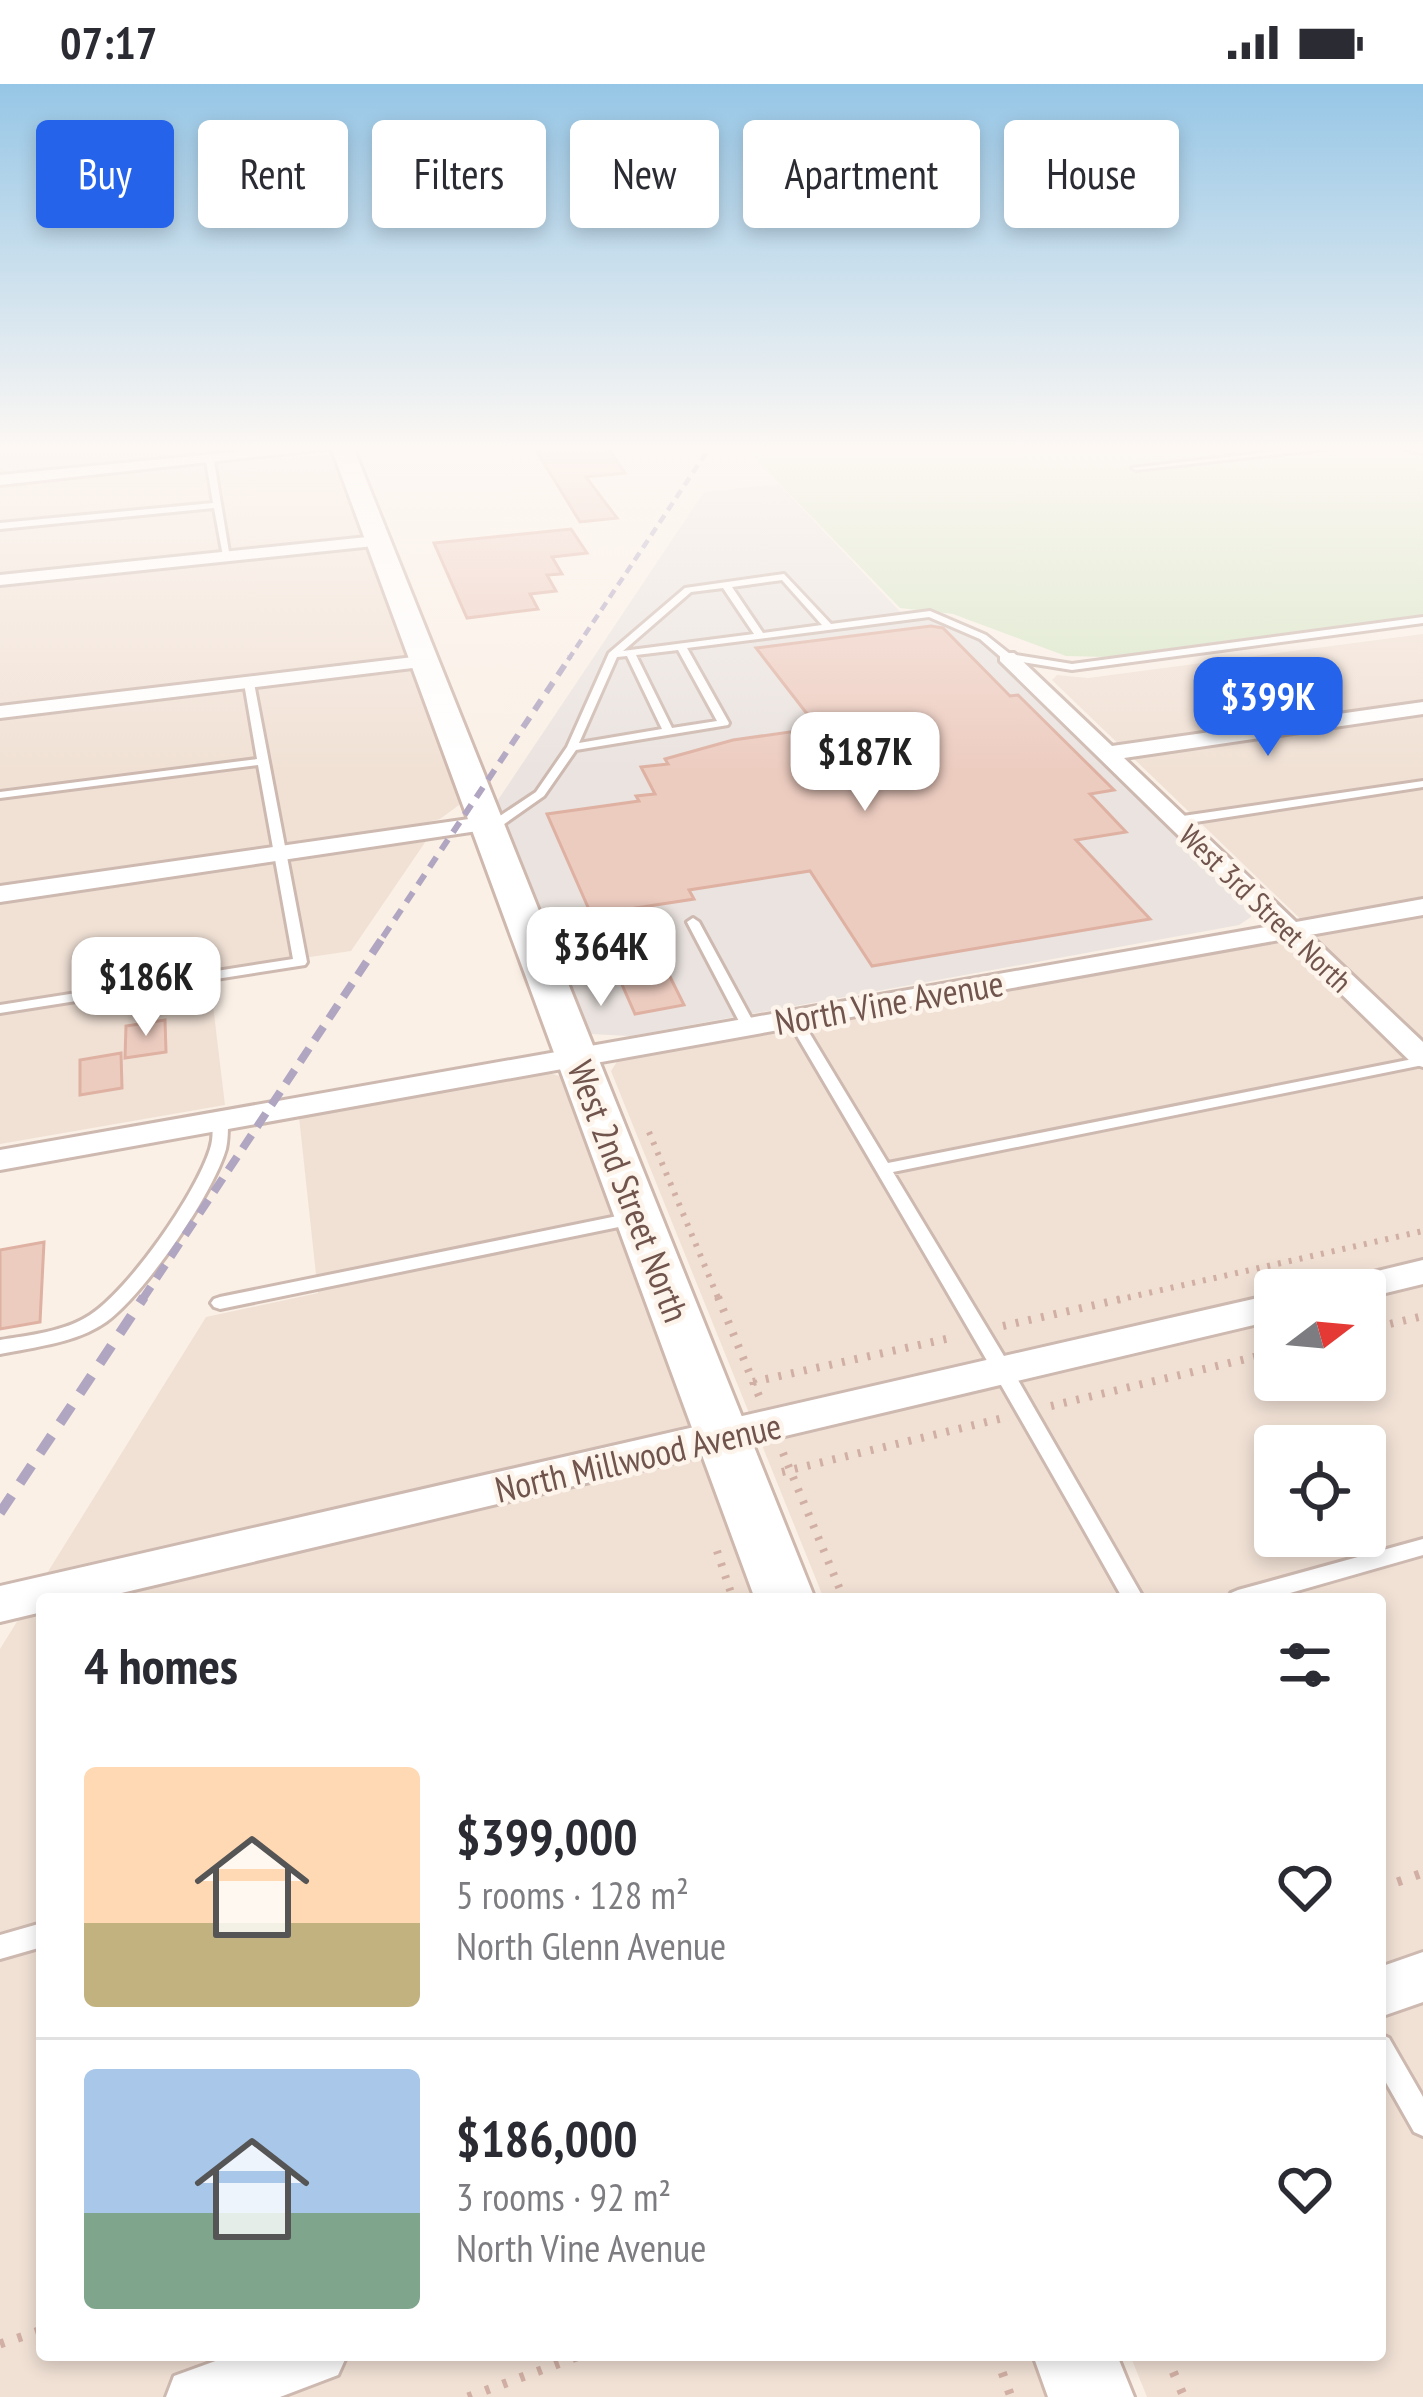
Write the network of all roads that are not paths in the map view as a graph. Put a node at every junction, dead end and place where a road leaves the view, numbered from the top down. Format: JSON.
{"nodes":[{"id":1,"x":238,"y":555,"type":"edge"},
{"id":2,"x":381,"y":555,"type":"edge"},
{"id":3,"x":227,"y":556,"type":"joint"},
{"id":4,"x":0,"y":580,"type":"edge"},
{"id":5,"x":727,"y":585,"type":"junction"},
{"id":6,"x":1423,"y":620,"type":"edge"},
{"id":7,"x":828,"y":626,"type":"junction"},
{"id":8,"x":760,"y":635,"type":"junction"},
{"id":9,"x":680,"y":645,"type":"junction"},
{"id":10,"x":630,"y":652,"type":"junction"},
{"id":11,"x":613,"y":655,"type":"junction"},
{"id":12,"x":1007,"y":657,"type":"junction"},
{"id":13,"x":422,"y":662,"type":"junction"},
{"id":14,"x":249,"y":683,"type":"junction"},
{"id":15,"x":1423,"y":708,"type":"edge"},
{"id":16,"x":0,"y":712,"type":"edge"},
{"id":17,"x":668,"y":732,"type":"junction"},
{"id":18,"x":572,"y":747,"type":"junction"},
{"id":19,"x":1104,"y":754,"type":"junction"},
{"id":20,"x":264,"y":761,"type":"junction"},
{"id":21,"x":1423,"y":784,"type":"edge"},
{"id":22,"x":0,"y":795,"type":"edge"},
{"id":23,"x":1175,"y":821,"type":"junction"},
{"id":24,"x":484,"y":828,"type":"junction"},
{"id":25,"x":281,"y":854,"type":"junction"},
{"id":26,"x":0,"y":894,"type":"edge"},
{"id":27,"x":1423,"y":907,"type":"edge"},
{"id":28,"x":693,"y":922,"type":"dead end"},
{"id":29,"x":1291,"y":930,"type":"junction"},
{"id":30,"x":0,"y":1010,"type":"edge"},
{"id":31,"x":794,"y":1019,"type":"junction"},
{"id":32,"x":749,"y":1027,"type":"junction"},
{"id":33,"x":579,"y":1058,"type":"junction"},
{"id":34,"x":1423,"y":1059,"type":"edge"},
{"id":35,"x":220,"y":1120,"type":"junction"},
{"id":36,"x":0,"y":1160,"type":"edge"},
{"id":37,"x":880,"y":1169,"type":"junction"},
{"id":38,"x":640,"y":1217,"type":"junction"},
{"id":39,"x":1423,"y":1272,"type":"edge"},
{"id":40,"x":1386,"y":1281,"type":"edge"},
{"id":41,"x":220,"y":1304,"type":"dead end"},
{"id":42,"x":1254,"y":1312,"type":"edge"},
{"id":43,"x":0,"y":1347,"type":"edge"},
{"id":44,"x":1004,"y":1371,"type":"junction"},
{"id":45,"x":724,"y":1437,"type":"junction"},
{"id":46,"x":1423,"y":1547,"type":"edge"},
{"id":47,"x":48,"y":1593,"type":"edge"},
{"id":48,"x":783,"y":1593,"type":"edge"},
{"id":49,"x":1130,"y":1593,"type":"edge"},
{"id":50,"x":1259,"y":1593,"type":"edge"},
{"id":51,"x":36,"y":1596,"type":"edge"},
{"id":52,"x":0,"y":1604,"type":"edge"},
{"id":53,"x":36,"y":1937,"type":"edge"},
{"id":54,"x":0,"y":1947,"type":"edge"},
{"id":55,"x":1423,"y":1977,"type":"edge"},
{"id":56,"x":1386,"y":1990,"type":"edge"},
{"id":57,"x":1386,"y":2057,"type":"edge"},
{"id":58,"x":1423,"y":2122,"type":"edge"},
{"id":59,"x":300,"y":2361,"type":"edge"},
{"id":60,"x":1077,"y":2361,"type":"edge"},
{"id":61,"x":195,"y":2397,"type":"edge"},
{"id":62,"x":1091,"y":2397,"type":"edge"}],
"edges":[{"from":1,"to":3,"type":"street"},
{"from":2,"to":13,"type":"street","name":"West 2nd Street North"},
{"from":3,"to":4,"type":"street"},
{"from":5,"to":7,"type":"lane"},
{"from":5,"to":8,"type":"lane"},
{"from":5,"to":11,"type":"lane"},
{"from":6,"to":12,"type":"lane"},
{"from":7,"to":8,"type":"lane"},
{"from":7,"to":12,"type":"lane"},
{"from":8,"to":9,"type":"lane"},
{"from":9,"to":10,"type":"lane"},
{"from":9,"to":17,"type":"lane"},
{"from":10,"to":11,"type":"lane"},
{"from":10,"to":17,"type":"lane"},
{"from":11,"to":18,"type":"lane"},
{"from":12,"to":19,"type":"street","name":"West 3rd Street North"},
{"from":13,"to":14,"type":"street"},
{"from":13,"to":24,"type":"street","name":"West 2nd Street North"},
{"from":14,"to":16,"type":"street"},
{"from":14,"to":20,"type":"lane"},
{"from":15,"to":19,"type":"street"},
{"from":17,"to":18,"type":"lane"},
{"from":18,"to":24,"type":"lane"},
{"from":19,"to":23,"type":"street","name":"West 3rd Street North"},
{"from":20,"to":22,"type":"lane"},
{"from":20,"to":25,"type":"lane"},
{"from":21,"to":23,"type":"lane"},
{"from":23,"to":29,"type":"street","name":"West 3rd Street North"},
{"from":24,"to":25,"type":"street"},
{"from":24,"to":33,"type":"street","name":"West 2nd Street North"},
{"from":25,"to":26,"type":"street"},
{"from":25,"to":30,"type":"lane"},
{"from":27,"to":29,"type":"street","name":"North Vine Avenue"},
{"from":28,"to":32,"type":"lane"},
{"from":29,"to":31,"type":"street","name":"North Vine Avenue"},
{"from":29,"to":34,"type":"street","name":"West 3rd Street North"},
{"from":31,"to":32,"type":"street","name":"North Vine Avenue"},
{"from":31,"to":37,"type":"lane"},
{"from":32,"to":33,"type":"street","name":"North Vine Avenue"},
{"from":33,"to":35,"type":"street","name":"North Vine Avenue"},
{"from":33,"to":38,"type":"street","name":"West 2nd Street North"},
{"from":34,"to":37,"type":"lane"},
{"from":35,"to":36,"type":"street","name":"North Vine Avenue"},
{"from":35,"to":43,"type":"lane"},
{"from":37,"to":44,"type":"lane"},
{"from":38,"to":41,"type":"lane"},
{"from":38,"to":45,"type":"street","name":"West 2nd Street North"},
{"from":39,"to":40,"type":"street"},
{"from":42,"to":44,"type":"street","name":"North Millwood Avenue"},
{"from":44,"to":45,"type":"street","name":"North Millwood Avenue"},
{"from":44,"to":49,"type":"lane"},
{"from":45,"to":47,"type":"street","name":"North Millwood Avenue"},
{"from":45,"to":48,"type":"street","name":"West 2nd Street North"},
{"from":46,"to":50,"type":"lane"},
{"from":51,"to":52,"type":"street","name":"North Millwood Avenue"},
{"from":53,"to":54,"type":"lane"},
{"from":55,"to":56,"type":"street"},
{"from":57,"to":58,"type":"lane"},
{"from":59,"to":61,"type":"street"},
{"from":60,"to":62,"type":"street"}]}
